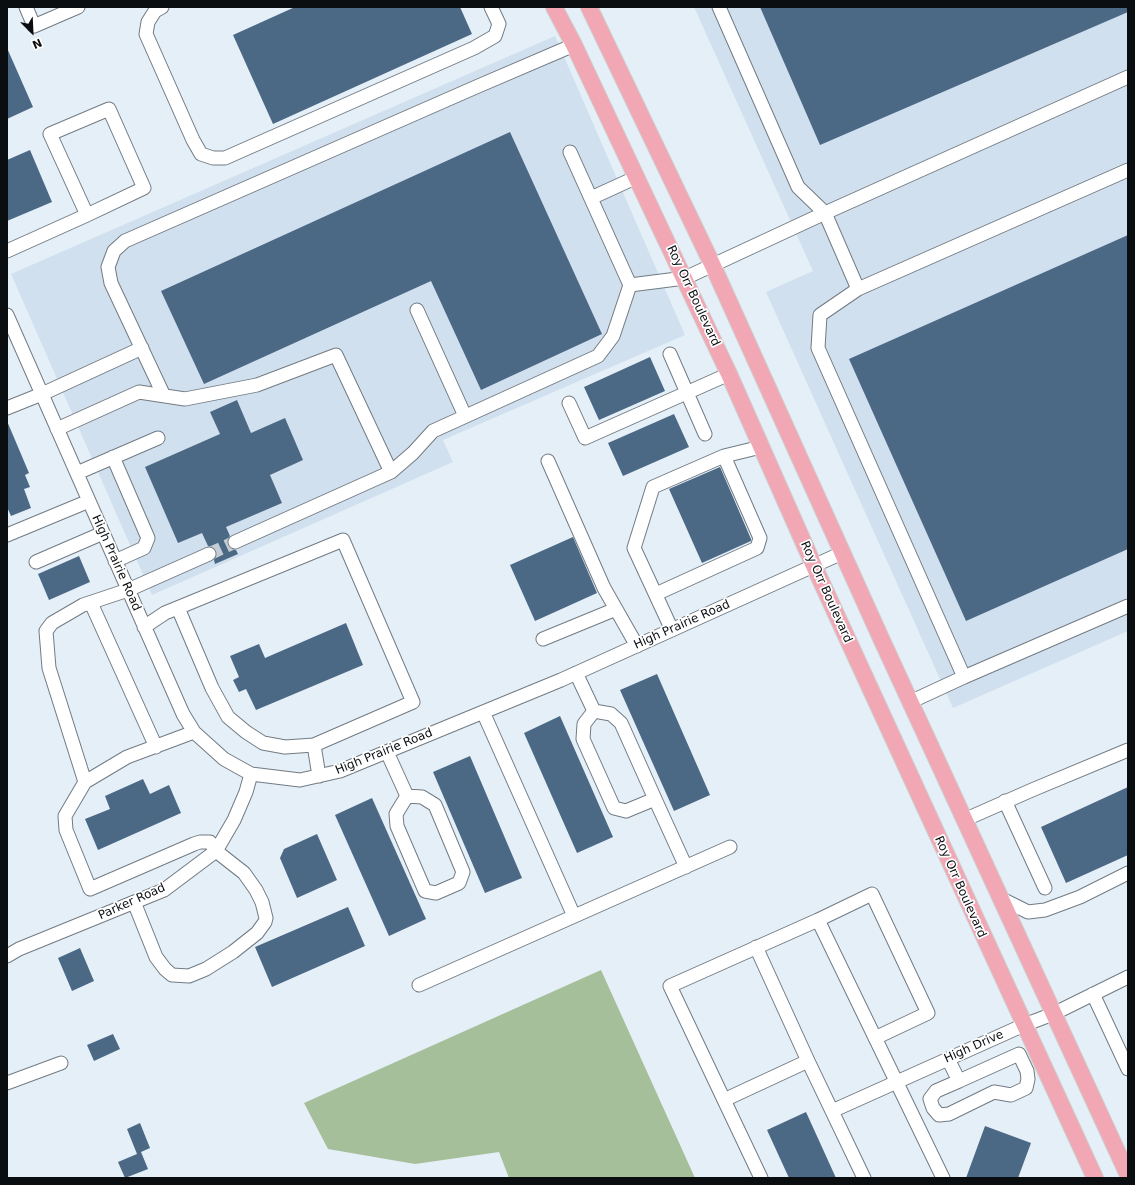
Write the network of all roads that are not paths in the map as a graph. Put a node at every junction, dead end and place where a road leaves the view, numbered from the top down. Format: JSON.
{"nodes":[{"id":1,"x":26,"y":7,"type":"edge"},
{"id":2,"x":78,"y":7,"type":"edge"},
{"id":3,"x":162,"y":7,"type":"edge"},
{"id":4,"x":491,"y":7,"type":"edge"},
{"id":5,"x":554,"y":7,"type":"edge"},
{"id":6,"x":589,"y":7,"type":"edge"},
{"id":7,"x":719,"y":7,"type":"edge"},
{"id":8,"x":574,"y":45,"type":"junction"},
{"id":9,"x":1128,"y":77,"type":"edge"},
{"id":10,"x":570,"y":152,"type":"dead end"},
{"id":11,"x":1128,"y":170,"type":"edge"},
{"id":12,"x":637,"y":177,"type":"junction"},
{"id":13,"x":590,"y":198,"type":"junction"},
{"id":14,"x":825,"y":213,"type":"junction"},
{"id":15,"x":86,"y":215,"type":"junction"},
{"id":16,"x":7,"y":251,"type":"edge"},
{"id":17,"x":713,"y":266,"type":"junction"},
{"id":18,"x":685,"y":278,"type":"junction"},
{"id":19,"x":630,"y":285,"type":"junction"},
{"id":20,"x":858,"y":289,"type":"junction"},
{"id":21,"x":417,"y":310,"type":"dead end"},
{"id":22,"x":7,"y":314,"type":"edge"},
{"id":23,"x":142,"y":348,"type":"junction"},
{"id":24,"x":670,"y":354,"type":"dead end"},
{"id":25,"x":729,"y":374,"type":"junction"},
{"id":26,"x":687,"y":393,"type":"junction"},
{"id":27,"x":42,"y":394,"type":"junction"},
{"id":28,"x":164,"y":396,"type":"junction"},
{"id":29,"x":569,"y":403,"type":"dead end"},
{"id":30,"x":7,"y":408,"type":"edge"},
{"id":31,"x":465,"y":416,"type":"junction"},
{"id":32,"x":57,"y":429,"type":"junction"},
{"id":33,"x":706,"y":434,"type":"dead end"},
{"id":34,"x":158,"y":438,"type":"dead end"},
{"id":35,"x":761,"y":448,"type":"junction"},
{"id":36,"x":724,"y":456,"type":"junction"},
{"id":37,"x":113,"y":457,"type":"junction"},
{"id":38,"x":548,"y":461,"type":"dead end"},
{"id":39,"x":391,"y":472,"type":"junction"},
{"id":40,"x":77,"y":473,"type":"junction"},
{"id":41,"x":89,"y":501,"type":"junction"},
{"id":42,"x":103,"y":533,"type":"junction"},
{"id":43,"x":7,"y":535,"type":"edge"},
{"id":44,"x":235,"y":542,"type":"tunnel mouth"},
{"id":45,"x":842,"y":553,"type":"junction"},
{"id":46,"x":209,"y":554,"type":"tunnel mouth"},
{"id":47,"x":115,"y":561,"type":"junction"},
{"id":48,"x":36,"y":562,"type":"dead end"},
{"id":49,"x":814,"y":566,"type":"junction"},
{"id":50,"x":128,"y":590,"type":"junction"},
{"id":51,"x":656,"y":594,"type":"junction"},
{"id":52,"x":91,"y":603,"type":"junction"},
{"id":53,"x":1128,"y":606,"type":"edge"},
{"id":54,"x":178,"y":608,"type":"junction"},
{"id":55,"x":616,"y":609,"type":"junction"},
{"id":56,"x":144,"y":627,"type":"junction"},
{"id":57,"x":672,"y":630,"type":"junction"},
{"id":58,"x":543,"y":640,"type":"dead end"},
{"id":59,"x":637,"y":646,"type":"junction"},
{"id":60,"x":576,"y":673,"type":"junction"},
{"id":61,"x":964,"y":677,"type":"junction"},
{"id":62,"x":910,"y":702,"type":"junction"},
{"id":63,"x":594,"y":710,"type":"junction"},
{"id":64,"x":483,"y":712,"type":"junction"},
{"id":65,"x":194,"y":732,"type":"junction"},
{"id":66,"x":314,"y":745,"type":"junction"},
{"id":67,"x":156,"y":747,"type":"junction"},
{"id":68,"x":1128,"y":750,"type":"edge"},
{"id":69,"x":387,"y":752,"type":"junction"},
{"id":70,"x":250,"y":774,"type":"junction"},
{"id":71,"x":319,"y":776,"type":"junction"},
{"id":72,"x":85,"y":782,"type":"junction"},
{"id":73,"x":407,"y":796,"type":"junction"},
{"id":74,"x":655,"y":798,"type":"junction"},
{"id":75,"x":1005,"y":801,"type":"junction"},
{"id":76,"x":964,"y":820,"type":"junction"},
{"id":77,"x":730,"y":847,"type":"dead end"},
{"id":78,"x":216,"y":851,"type":"junction"},
{"id":79,"x":686,"y":867,"type":"junction"},
{"id":80,"x":1128,"y":873,"type":"edge"},
{"id":81,"x":1045,"y":888,"type":"dead end"},
{"id":82,"x":1000,"y":898,"type":"junction"},
{"id":83,"x":134,"y":902,"type":"junction"},
{"id":84,"x":574,"y":916,"type":"junction"},
{"id":85,"x":818,"y":920,"type":"junction"},
{"id":86,"x":756,"y":947,"type":"junction"},
{"id":87,"x":7,"y":956,"type":"edge"},
{"id":88,"x":1128,"y":977,"type":"edge"},
{"id":89,"x":419,"y":985,"type":"dead end"},
{"id":90,"x":1094,"y":994,"type":"junction"},
{"id":91,"x":1053,"y":1014,"type":"junction"},
{"id":92,"x":1024,"y":1025,"type":"junction"},
{"id":93,"x":875,"y":1038,"type":"junction"},
{"id":94,"x":948,"y":1059,"type":"junction"},
{"id":95,"x":808,"y":1061,"type":"junction"},
{"id":96,"x":61,"y":1063,"type":"dead end"},
{"id":97,"x":1128,"y":1069,"type":"edge"},
{"id":98,"x":959,"y":1081,"type":"junction"},
{"id":99,"x":7,"y":1082,"type":"edge"},
{"id":100,"x":896,"y":1082,"type":"junction"},
{"id":101,"x":724,"y":1100,"type":"junction"},
{"id":102,"x":832,"y":1111,"type":"junction"},
{"id":103,"x":1128,"y":1175,"type":"edge"},
{"id":104,"x":761,"y":1178,"type":"edge"},
{"id":105,"x":864,"y":1178,"type":"edge"},
{"id":106,"x":943,"y":1178,"type":"edge"},
{"id":107,"x":1095,"y":1178,"type":"edge"}],
"edges":[{"from":1,"to":2,"type":"street"},
{"from":3,"to":4,"type":"street"},
{"from":5,"to":8,"type":"main road","name":"Roy Orr Boulevard"},
{"from":6,"to":17,"type":"main road"},
{"from":7,"to":14,"type":"street"},
{"from":8,"to":12,"type":"main road","name":"Roy Orr Boulevard"},
{"from":8,"to":23,"type":"street"},
{"from":9,"to":14,"type":"street"},
{"from":10,"to":13,"type":"street"},
{"from":11,"to":20,"type":"street"},
{"from":12,"to":13,"type":"street"},
{"from":12,"to":18,"type":"main road","name":"Roy Orr Boulevard"},
{"from":13,"to":19,"type":"street"},
{"from":14,"to":17,"type":"street"},
{"from":14,"to":20,"type":"street"},
{"from":15,"to":15,"type":"street"},
{"from":15,"to":16,"type":"street"},
{"from":17,"to":18,"type":"street"},
{"from":17,"to":45,"type":"main road"},
{"from":18,"to":19,"type":"street"},
{"from":18,"to":25,"type":"main road","name":"Roy Orr Boulevard"},
{"from":19,"to":31,"type":"street"},
{"from":20,"to":61,"type":"street"},
{"from":21,"to":31,"type":"street"},
{"from":22,"to":27,"type":"street","name":"High Prairie Road"},
{"from":23,"to":27,"type":"street"},
{"from":23,"to":28,"type":"street"},
{"from":24,"to":26,"type":"street"},
{"from":25,"to":26,"type":"street"},
{"from":25,"to":35,"type":"main road","name":"Roy Orr Boulevard"},
{"from":26,"to":29,"type":"street"},
{"from":26,"to":33,"type":"street"},
{"from":27,"to":30,"type":"street"},
{"from":27,"to":32,"type":"street","name":"High Prairie Road"},
{"from":28,"to":32,"type":"street"},
{"from":28,"to":39,"type":"street"},
{"from":31,"to":39,"type":"street"},
{"from":32,"to":40,"type":"street","name":"High Prairie Road"},
{"from":34,"to":37,"type":"street"},
{"from":35,"to":36,"type":"street"},
{"from":35,"to":49,"type":"main road","name":"Roy Orr Boulevard"},
{"from":36,"to":51,"type":"street"},
{"from":36,"to":51,"type":"street"},
{"from":37,"to":40,"type":"street"},
{"from":37,"to":47,"type":"street"},
{"from":38,"to":55,"type":"street"},
{"from":39,"to":44,"type":"street"},
{"from":40,"to":41,"type":"street","name":"High Prairie Road"},
{"from":41,"to":42,"type":"street","name":"High Prairie Road"},
{"from":41,"to":43,"type":"street"},
{"from":42,"to":47,"type":"street","name":"High Prairie Road"},
{"from":42,"to":48,"type":"street"},
{"from":45,"to":49,"type":"street","name":"High Prairie Road"},
{"from":45,"to":62,"type":"main road"},
{"from":46,"to":50,"type":"street"},
{"from":47,"to":50,"type":"street","name":"High Prairie Road"},
{"from":49,"to":57,"type":"street","name":"High Prairie Road"},
{"from":49,"to":92,"type":"main road","name":"Roy Orr Boulevard"},
{"from":50,"to":52,"type":"street"},
{"from":50,"to":56,"type":"street","name":"High Prairie Road"},
{"from":51,"to":57,"type":"street"},
{"from":52,"to":67,"type":"street"},
{"from":52,"to":72,"type":"street"},
{"from":53,"to":61,"type":"street"},
{"from":54,"to":56,"type":"street"},
{"from":54,"to":66,"type":"street"},
{"from":54,"to":66,"type":"street"},
{"from":55,"to":58,"type":"street"},
{"from":55,"to":59,"type":"street"},
{"from":56,"to":65,"type":"street","name":"High Prairie Road"},
{"from":57,"to":59,"type":"street","name":"High Prairie Road"},
{"from":59,"to":60,"type":"street","name":"High Prairie Road"},
{"from":60,"to":63,"type":"street"},
{"from":60,"to":64,"type":"street","name":"High Prairie Road"},
{"from":61,"to":62,"type":"street"},
{"from":62,"to":76,"type":"main road"},
{"from":63,"to":74,"type":"street"},
{"from":63,"to":74,"type":"street"},
{"from":64,"to":69,"type":"street","name":"High Prairie Road"},
{"from":64,"to":84,"type":"street"},
{"from":65,"to":67,"type":"street"},
{"from":65,"to":70,"type":"street","name":"High Prairie Road"},
{"from":66,"to":71,"type":"street"},
{"from":67,"to":72,"type":"street"},
{"from":68,"to":75,"type":"street"},
{"from":69,"to":71,"type":"street","name":"High Prairie Road"},
{"from":69,"to":73,"type":"street"},
{"from":70,"to":71,"type":"street","name":"High Prairie Road"},
{"from":70,"to":78,"type":"street","name":"Parker Road"},
{"from":72,"to":78,"type":"street"},
{"from":73,"to":73,"type":"street"},
{"from":74,"to":79,"type":"street"},
{"from":75,"to":76,"type":"street"},
{"from":75,"to":81,"type":"street"},
{"from":76,"to":82,"type":"main road"},
{"from":77,"to":79,"type":"street"},
{"from":78,"to":83,"type":"street","name":"Parker Road"},
{"from":78,"to":83,"type":"street"},
{"from":79,"to":84,"type":"street"},
{"from":80,"to":82,"type":"street"},
{"from":82,"to":91,"type":"main road"},
{"from":83,"to":87,"type":"street","name":"Parker Road"},
{"from":84,"to":89,"type":"street"},
{"from":85,"to":86,"type":"street"},
{"from":85,"to":93,"type":"street"},
{"from":85,"to":93,"type":"street"},
{"from":86,"to":95,"type":"street"},
{"from":86,"to":101,"type":"street"},
{"from":88,"to":90,"type":"street","name":"High Drive"},
{"from":90,"to":91,"type":"street","name":"High Drive"},
{"from":90,"to":97,"type":"street"},
{"from":91,"to":92,"type":"street","name":"High Drive"},
{"from":91,"to":103,"type":"main road"},
{"from":92,"to":94,"type":"street","name":"High Drive"},
{"from":92,"to":107,"type":"main road","name":"Roy Orr Boulevard"},
{"from":93,"to":100,"type":"street"},
{"from":94,"to":98,"type":"street"},
{"from":94,"to":100,"type":"street","name":"High Drive"},
{"from":95,"to":101,"type":"street"},
{"from":95,"to":102,"type":"street"},
{"from":96,"to":99,"type":"street"},
{"from":98,"to":98,"type":"street"},
{"from":100,"to":102,"type":"street","name":"High Drive"},
{"from":100,"to":106,"type":"street"},
{"from":101,"to":104,"type":"street"},
{"from":102,"to":105,"type":"street"}]}
